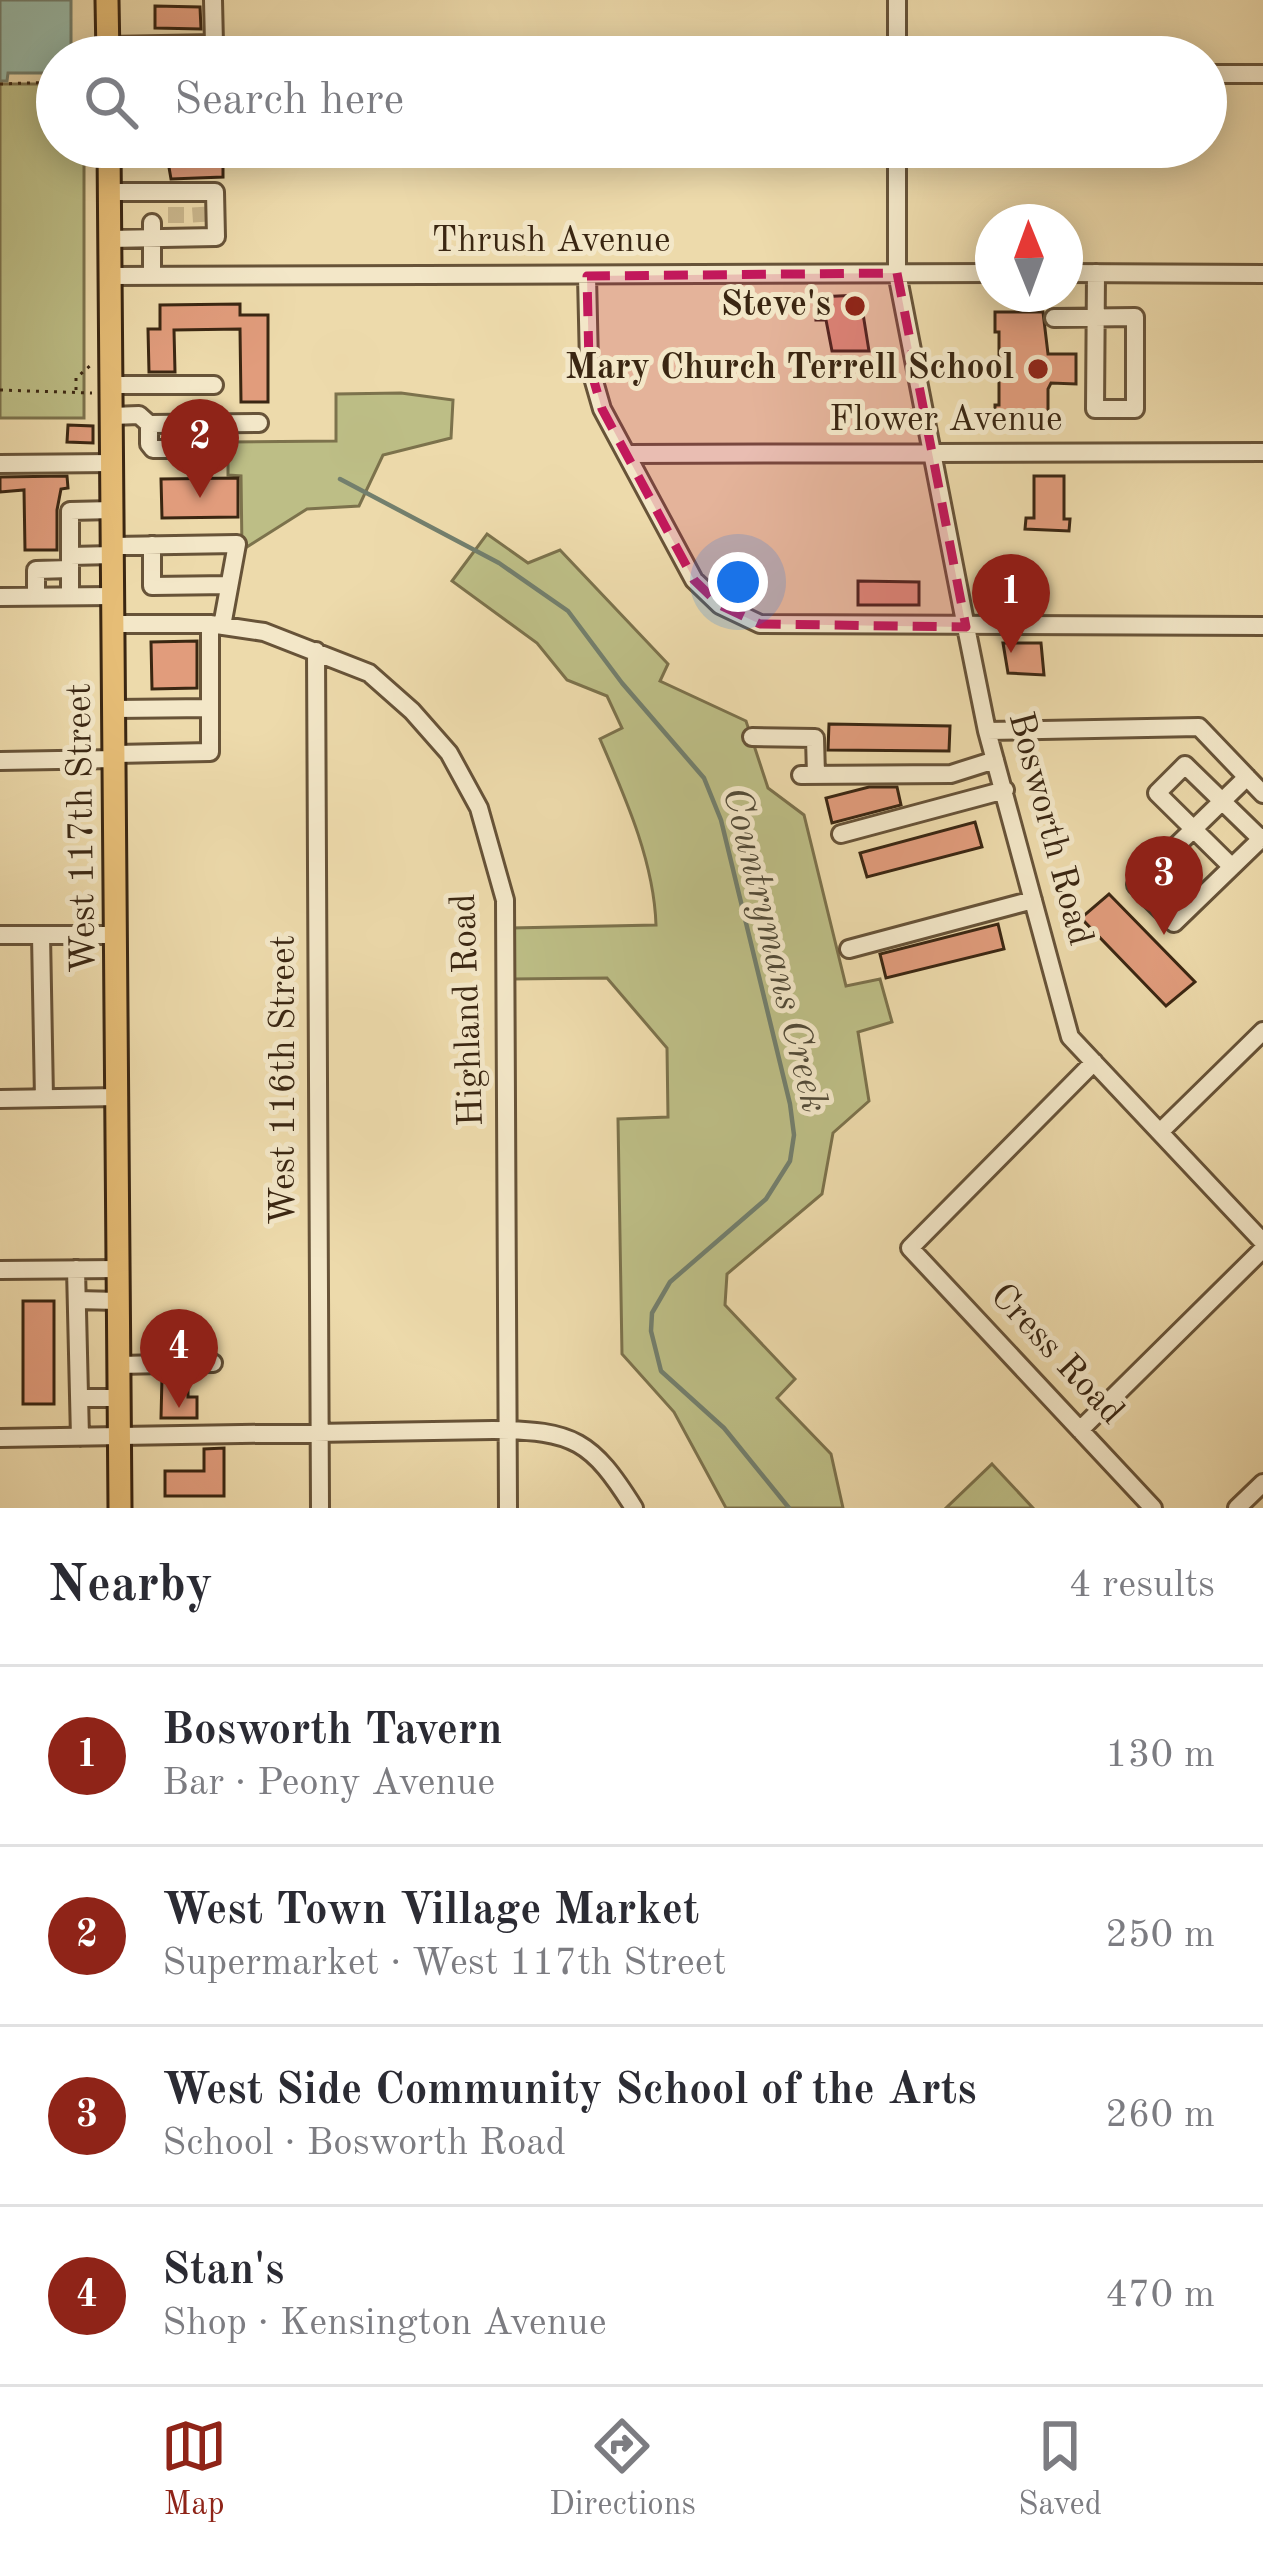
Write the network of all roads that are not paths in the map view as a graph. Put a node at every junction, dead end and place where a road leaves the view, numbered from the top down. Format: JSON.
{"nodes":[{"id":1,"x":107,"y":0,"type":"edge"},
{"id":2,"x":212,"y":0,"type":"edge"},
{"id":3,"x":897,"y":0,"type":"edge"},
{"id":4,"x":108,"y":36,"type":"edge"},
{"id":5,"x":214,"y":36,"type":"edge"},
{"id":6,"x":897,"y":36,"type":"edge"},
{"id":7,"x":1227,"y":74,"type":"edge"},
{"id":8,"x":1263,"y":74,"type":"edge"},
{"id":9,"x":109,"y":168,"type":"edge"},
{"id":10,"x":897,"y":168,"type":"edge"},
{"id":11,"x":109,"y":193,"type":"junction"},
{"id":12,"x":176,"y":215,"type":"junction"},
{"id":13,"x":152,"y":216,"type":"junction"},
{"id":14,"x":110,"y":239,"type":"junction"},
{"id":15,"x":897,"y":273,"type":"junction"},
{"id":16,"x":975,"y":273,"type":"edge"},
{"id":17,"x":1083,"y":273,"type":"edge"},
{"id":18,"x":1096,"y":273,"type":"junction"},
{"id":19,"x":1263,"y":274,"type":"edge"},
{"id":20,"x":587,"y":275,"type":"junction"},
{"id":21,"x":110,"y":276,"type":"junction"},
{"id":22,"x":152,"y":276,"type":"junction"},
{"id":23,"x":1054,"y":318,"type":"dead end"},
{"id":24,"x":1095,"y":318,"type":"junction"},
{"id":25,"x":214,"y":385,"type":"dead end"},
{"id":26,"x":102,"y":389,"type":"junction"},
{"id":27,"x":112,"y":416,"type":"junction"},
{"id":28,"x":259,"y":423,"type":"dead end"},
{"id":29,"x":148,"y":424,"type":"junction"},
{"id":30,"x":202,"y":449,"type":"dead end"},
{"id":31,"x":1263,"y":452,"type":"edge"},
{"id":32,"x":629,"y":454,"type":"junction"},
{"id":33,"x":933,"y":455,"type":"junction"},
{"id":34,"x":113,"y":463,"type":"junction"},
{"id":35,"x":0,"y":464,"type":"edge"},
{"id":36,"x":113,"y":511,"type":"junction"},
{"id":37,"x":152,"y":545,"type":"junction"},
{"id":38,"x":113,"y":551,"type":"junction"},
{"id":39,"x":70,"y":563,"type":"junction"},
{"id":40,"x":230,"y":585,"type":"junction"},
{"id":41,"x":36,"y":596,"type":"junction"},
{"id":42,"x":70,"y":596,"type":"junction"},
{"id":43,"x":113,"y":596,"type":"junction"},
{"id":44,"x":0,"y":597,"type":"edge"},
{"id":45,"x":113,"y":624,"type":"junction"},
{"id":46,"x":216,"y":625,"type":"junction"},
{"id":47,"x":1263,"y":626,"type":"edge"},
{"id":48,"x":966,"y":627,"type":"junction"},
{"id":49,"x":316,"y":651,"type":"junction"},
{"id":50,"x":210,"y":708,"type":"junction"},
{"id":51,"x":115,"y":709,"type":"junction"},
{"id":52,"x":987,"y":731,"type":"junction"},
{"id":53,"x":752,"y":737,"type":"dead end"},
{"id":54,"x":116,"y":757,"type":"junction"},
{"id":55,"x":0,"y":760,"type":"edge"},
{"id":56,"x":995,"y":760,"type":"junction"},
{"id":57,"x":1247,"y":777,"type":"junction"},
{"id":58,"x":1005,"y":790,"type":"junction"},
{"id":59,"x":1263,"y":794,"type":"edge"},
{"id":60,"x":1222,"y":801,"type":"junction"},
{"id":61,"x":1193,"y":829,"type":"junction"},
{"id":62,"x":841,"y":834,"type":"dead end"},
{"id":63,"x":1262,"y":838,"type":"edge"},
{"id":64,"x":1232,"y":867,"type":"junction"},
{"id":65,"x":1034,"y":899,"type":"junction"},
{"id":66,"x":117,"y":934,"type":"junction"},
{"id":67,"x":0,"y":935,"type":"edge"},
{"id":68,"x":41,"y":935,"type":"junction"},
{"id":69,"x":849,"y":949,"type":"dead end"},
{"id":70,"x":1263,"y":1031,"type":"edge"},
{"id":71,"x":1094,"y":1062,"type":"junction"},
{"id":72,"x":118,"y":1097,"type":"junction"},
{"id":73,"x":44,"y":1098,"type":"junction"},
{"id":74,"x":0,"y":1099,"type":"edge"},
{"id":75,"x":1161,"y":1131,"type":"junction"},
{"id":76,"x":1263,"y":1245,"type":"edge"},
{"id":77,"x":76,"y":1269,"type":"junction"},
{"id":78,"x":118,"y":1269,"type":"junction"},
{"id":79,"x":0,"y":1270,"type":"edge"},
{"id":80,"x":77,"y":1300,"type":"junction"},
{"id":81,"x":118,"y":1301,"type":"junction"},
{"id":82,"x":212,"y":1363,"type":"dead end"},
{"id":83,"x":118,"y":1365,"type":"junction"},
{"id":84,"x":80,"y":1397,"type":"junction"},
{"id":85,"x":118,"y":1398,"type":"junction"},
{"id":86,"x":507,"y":1430,"type":"junction"},
{"id":87,"x":1080,"y":1430,"type":"junction"},
{"id":88,"x":320,"y":1431,"type":"junction"},
{"id":89,"x":80,"y":1437,"type":"junction"},
{"id":90,"x":118,"y":1437,"type":"junction"},
{"id":91,"x":0,"y":1438,"type":"edge"},
{"id":92,"x":1263,"y":1483,"type":"edge"},
{"id":93,"x":120,"y":1508,"type":"edge"},
{"id":94,"x":320,"y":1508,"type":"edge"},
{"id":95,"x":508,"y":1508,"type":"edge"},
{"id":96,"x":634,"y":1508,"type":"edge"},
{"id":97,"x":1153,"y":1508,"type":"edge"},
{"id":98,"x":1237,"y":1508,"type":"edge"}],
"edges":[{"from":1,"to":4,"type":"main road"},
{"from":2,"to":5,"type":"street"},
{"from":3,"to":6,"type":"street"},
{"from":7,"to":8,"type":"street"},
{"from":9,"to":11,"type":"main road","name":"West 117th Street"},
{"from":10,"to":15,"type":"street","name":"Bosworth Road"},
{"from":11,"to":13,"type":"street"},
{"from":11,"to":14,"type":"main road","name":"West 117th Street"},
{"from":12,"to":12,"type":"street"},
{"from":12,"to":13,"type":"street"},
{"from":12,"to":13,"type":"street"},
{"from":13,"to":14,"type":"street"},
{"from":13,"to":22,"type":"street"},
{"from":14,"to":21,"type":"main road","name":"West 117th Street"},
{"from":15,"to":16,"type":"street","name":"Thrush Avenue"},
{"from":15,"to":20,"type":"street","name":"Thrush Avenue"},
{"from":15,"to":33,"type":"street","name":"Bosworth Road"},
{"from":17,"to":18,"type":"street"},
{"from":18,"to":19,"type":"street"},
{"from":18,"to":24,"type":"street"},
{"from":20,"to":22,"type":"street","name":"Thrush Avenue"},
{"from":20,"to":32,"type":"street"},
{"from":21,"to":22,"type":"street","name":"Thrush Avenue"},
{"from":21,"to":26,"type":"main road","name":"West 117th Street"},
{"from":23,"to":24,"type":"street"},
{"from":24,"to":24,"type":"street"},
{"from":25,"to":26,"type":"street"},
{"from":26,"to":27,"type":"main road","name":"West 117th Street"},
{"from":27,"to":29,"type":"street"},
{"from":27,"to":34,"type":"main road","name":"West 117th Street"},
{"from":28,"to":29,"type":"street"},
{"from":29,"to":30,"type":"street"},
{"from":31,"to":33,"type":"street","name":"Flower Avenue"},
{"from":32,"to":33,"type":"street","name":"Flower Avenue"},
{"from":32,"to":48,"type":"street"},
{"from":33,"to":48,"type":"street","name":"Bosworth Road"},
{"from":34,"to":35,"type":"street"},
{"from":34,"to":36,"type":"main road","name":"West 117th Street"},
{"from":36,"to":38,"type":"main road","name":"West 117th Street"},
{"from":36,"to":39,"type":"street"},
{"from":37,"to":38,"type":"street"},
{"from":37,"to":40,"type":"street"},
{"from":37,"to":40,"type":"street"},
{"from":38,"to":39,"type":"street"},
{"from":38,"to":43,"type":"main road","name":"West 117th Street"},
{"from":39,"to":41,"type":"street"},
{"from":39,"to":42,"type":"street"},
{"from":40,"to":46,"type":"street"},
{"from":41,"to":42,"type":"street"},
{"from":41,"to":44,"type":"street"},
{"from":42,"to":43,"type":"street"},
{"from":43,"to":45,"type":"main road","name":"West 117th Street"},
{"from":45,"to":46,"type":"street","name":"Highland Road"},
{"from":45,"to":51,"type":"main road","name":"West 117th Street"},
{"from":46,"to":49,"type":"street","name":"Highland Road"},
{"from":46,"to":50,"type":"street"},
{"from":47,"to":48,"type":"street"},
{"from":48,"to":52,"type":"street","name":"Bosworth Road"},
{"from":49,"to":86,"type":"street","name":"Highland Road"},
{"from":49,"to":88,"type":"street","name":"West 116th Street"},
{"from":50,"to":51,"type":"street"},
{"from":50,"to":54,"type":"street"},
{"from":51,"to":54,"type":"main road","name":"West 117th Street"},
{"from":52,"to":56,"type":"street","name":"Bosworth Road"},
{"from":52,"to":57,"type":"street"},
{"from":53,"to":56,"type":"street"},
{"from":54,"to":55,"type":"street"},
{"from":54,"to":66,"type":"main road","name":"West 117th Street"},
{"from":56,"to":58,"type":"street","name":"Bosworth Road"},
{"from":57,"to":59,"type":"street"},
{"from":57,"to":60,"type":"street"},
{"from":58,"to":62,"type":"street"},
{"from":58,"to":65,"type":"street","name":"Bosworth Road"},
{"from":60,"to":61,"type":"street"},
{"from":60,"to":61,"type":"street"},
{"from":60,"to":63,"type":"street"},
{"from":61,"to":64,"type":"street"},
{"from":61,"to":64,"type":"street"},
{"from":63,"to":64,"type":"street"},
{"from":65,"to":69,"type":"street"},
{"from":65,"to":71,"type":"street","name":"Bosworth Road"},
{"from":66,"to":68,"type":"street"},
{"from":66,"to":72,"type":"main road","name":"West 117th Street"},
{"from":67,"to":68,"type":"street"},
{"from":68,"to":73,"type":"street"},
{"from":70,"to":75,"type":"street"},
{"from":71,"to":75,"type":"street","name":"Bosworth Road"},
{"from":71,"to":87,"type":"street","name":"Cress Road"},
{"from":72,"to":73,"type":"street"},
{"from":72,"to":78,"type":"main road","name":"West 117th Street"},
{"from":73,"to":74,"type":"street"},
{"from":75,"to":76,"type":"street","name":"Bosworth Road"},
{"from":76,"to":87,"type":"street"},
{"from":77,"to":78,"type":"street"},
{"from":77,"to":79,"type":"street"},
{"from":77,"to":80,"type":"street"},
{"from":78,"to":81,"type":"main road","name":"West 117th Street"},
{"from":80,"to":81,"type":"street"},
{"from":80,"to":84,"type":"street"},
{"from":81,"to":83,"type":"main road","name":"West 117th Street"},
{"from":82,"to":83,"type":"street"},
{"from":83,"to":85,"type":"main road","name":"West 117th Street"},
{"from":84,"to":85,"type":"street"},
{"from":84,"to":89,"type":"street"},
{"from":85,"to":90,"type":"main road","name":"West 117th Street"},
{"from":86,"to":88,"type":"street"},
{"from":86,"to":95,"type":"street","name":"Highland Road"},
{"from":86,"to":96,"type":"street"},
{"from":87,"to":97,"type":"street","name":"Cress Road"},
{"from":88,"to":90,"type":"street"},
{"from":88,"to":94,"type":"street","name":"West 116th Street"},
{"from":89,"to":90,"type":"street"},
{"from":89,"to":91,"type":"street"},
{"from":90,"to":93,"type":"main road","name":"West 117th Street"},
{"from":92,"to":98,"type":"street"}]}
